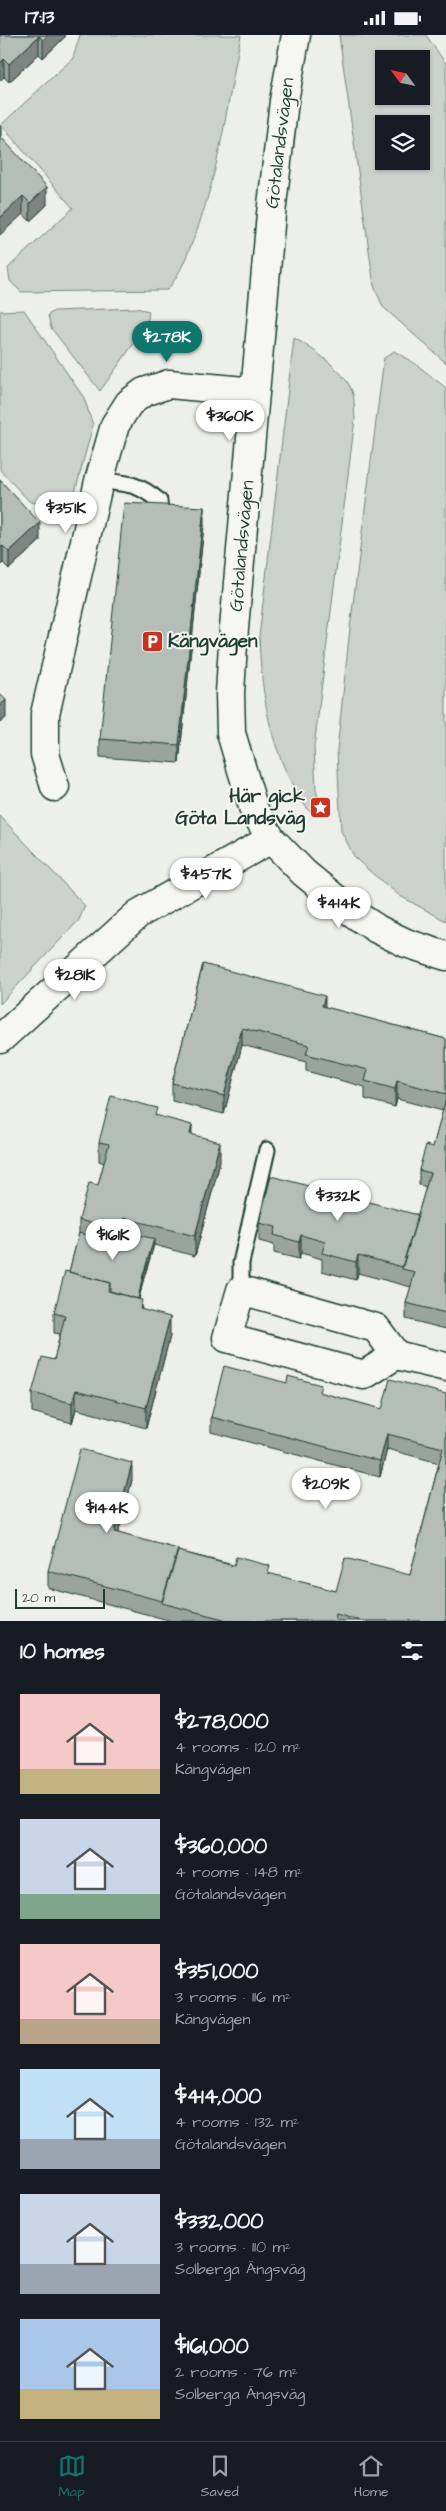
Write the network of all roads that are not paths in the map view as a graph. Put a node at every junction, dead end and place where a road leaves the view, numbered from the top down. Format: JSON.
{"nodes":[{"id":1,"x":296,"y":35,"type":"edge"},
{"id":2,"x":255,"y":392,"type":"junction"},
{"id":3,"x":99,"y":481,"type":"junction"},
{"id":4,"x":161,"y":523,"type":"edge"},
{"id":5,"x":55,"y":787,"type":"dead end"},
{"id":6,"x":271,"y":839,"type":"junction"},
{"id":7,"x":446,"y":956,"type":"edge"},
{"id":8,"x":0,"y":1039,"type":"edge"},
{"id":9,"x":267,"y":1150,"type":"dead end"},
{"id":10,"x":241,"y":1290,"type":"junction"},
{"id":11,"x":396,"y":1355,"type":"junction"},
{"id":12,"x":446,"y":1367,"type":"edge"}],
"edges":[{"from":1,"to":2,"type":"street","name":"Götalandsvägen"},
{"from":2,"to":3,"type":"street"},
{"from":2,"to":6,"type":"street","name":"Götalandsvägen"},
{"from":3,"to":4,"type":"lane"},
{"from":3,"to":5,"type":"street"},
{"from":6,"to":7,"type":"street","name":"Götalandsvägen"},
{"from":6,"to":8,"type":"street"},
{"from":9,"to":10,"type":"lane"},
{"from":10,"to":11,"type":"street"},
{"from":10,"to":11,"type":"street"},
{"from":11,"to":12,"type":"street"}]}
